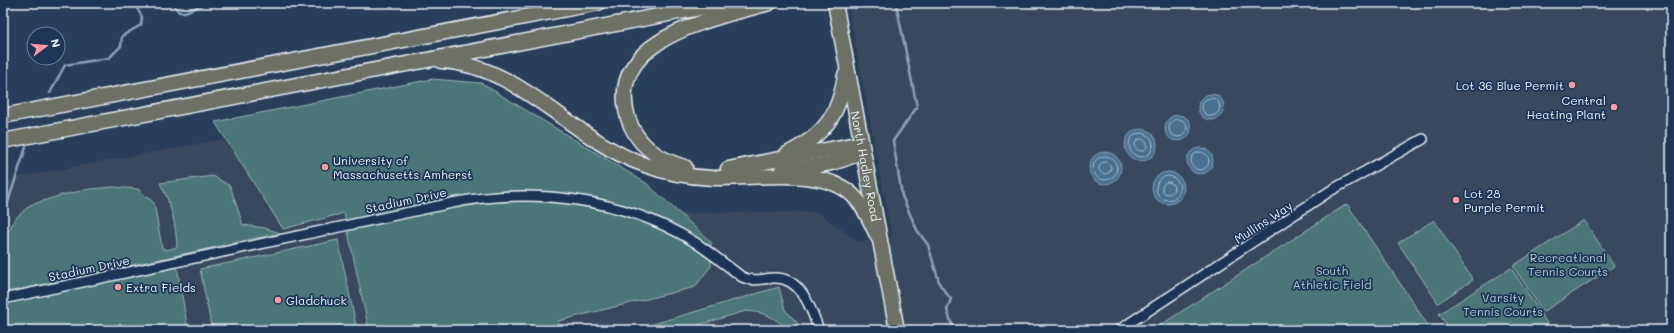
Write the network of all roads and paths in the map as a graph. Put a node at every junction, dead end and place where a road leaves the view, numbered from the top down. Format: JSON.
{"nodes":[{"id":1,"x":598,"y":3,"type":"edge"},
{"id":2,"x":726,"y":3,"type":"edge"},
{"id":3,"x":769,"y":3,"type":"edge"},
{"id":4,"x":835,"y":6,"type":"edge"},
{"id":5,"x":420,"y":60,"type":"junction"},
{"id":6,"x":847,"y":65,"type":"junction"},
{"id":7,"x":3,"y":116,"type":"edge"},
{"id":8,"x":1423,"y":139,"type":"dead end"},
{"id":9,"x":3,"y":141,"type":"edge"},
{"id":10,"x":862,"y":150,"type":"junction"},
{"id":11,"x":761,"y":170,"type":"junction"},
{"id":12,"x":878,"y":237,"type":"junction"},
{"id":13,"x":3,"y":299,"type":"edge"},
{"id":14,"x":819,"y":330,"type":"edge"},
{"id":15,"x":897,"y":330,"type":"edge"},
{"id":16,"x":1119,"y":330,"type":"edge"}],
"edges":[{"from":1,"to":7,"type":"main road"},
{"from":2,"to":5,"type":"main road"},
{"from":3,"to":11,"type":"main road"},
{"from":4,"to":6,"type":"main road","name":"North Hadley Road"},
{"from":5,"to":9,"type":"main road"},
{"from":5,"to":11,"type":"main road"},
{"from":6,"to":10,"type":"main road","name":"North Hadley Road"},
{"from":6,"to":11,"type":"main road"},
{"from":8,"to":16,"type":"street","name":"Mullins Way"},
{"from":10,"to":11,"type":"main road"},
{"from":10,"to":12,"type":"main road","name":"North Hadley Road"},
{"from":11,"to":12,"type":"main road"},
{"from":12,"to":15,"type":"main road","name":"North Hadley Road"},
{"from":13,"to":14,"type":"street","name":"Stadium Drive"}]}
